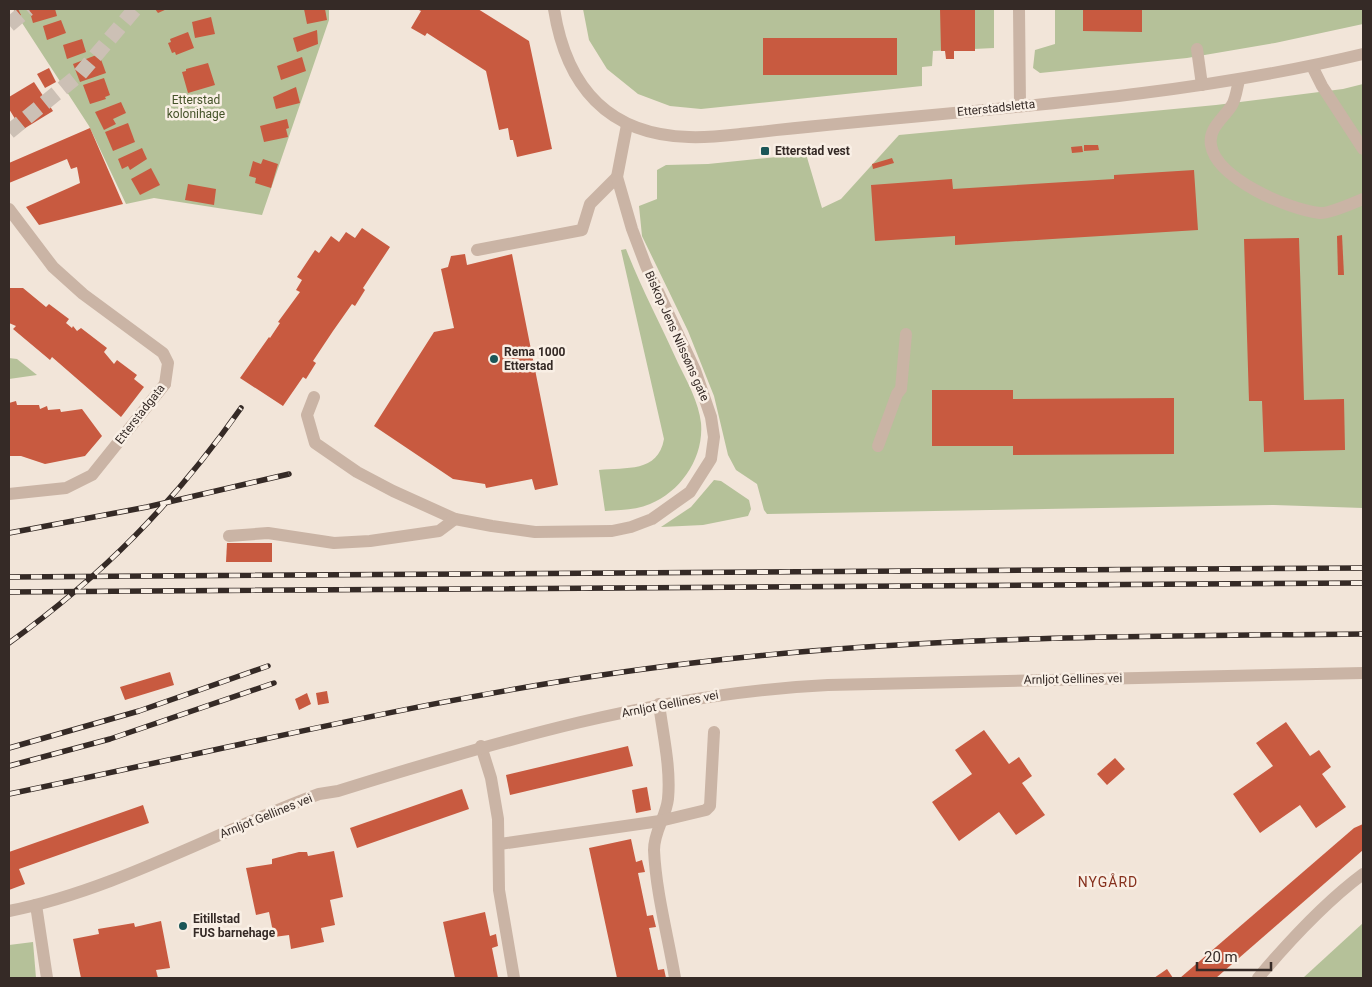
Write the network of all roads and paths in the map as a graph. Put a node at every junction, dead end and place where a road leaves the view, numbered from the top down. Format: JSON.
{"nodes":[{"id":1,"x":554,"y":9,"type":"edge"},
{"id":2,"x":1018,"y":9,"type":"edge"},
{"id":3,"x":1197,"y":49,"type":"dead end"},
{"id":4,"x":1363,"y":54,"type":"edge"},
{"id":5,"x":1312,"y":66,"type":"junction"},
{"id":6,"x":1239,"y":80,"type":"junction"},
{"id":7,"x":1202,"y":85,"type":"junction"},
{"id":8,"x":1020,"y":105,"type":"junction"},
{"id":9,"x":627,"y":125,"type":"junction"},
{"id":10,"x":1363,"y":149,"type":"edge"},
{"id":11,"x":617,"y":177,"type":"junction"},
{"id":12,"x":1363,"y":199,"type":"edge"},
{"id":13,"x":9,"y":208,"type":"edge"},
{"id":14,"x":477,"y":250,"type":"dead end"},
{"id":15,"x":906,"y":334,"type":"dead end"},
{"id":16,"x":314,"y":398,"type":"dead end"},
{"id":17,"x":878,"y":446,"type":"dead end"},
{"id":18,"x":9,"y":494,"type":"edge"},
{"id":19,"x":455,"y":519,"type":"junction"},
{"id":20,"x":229,"y":536,"type":"dead end"},
{"id":21,"x":1363,"y":673,"type":"edge"},
{"id":22,"x":658,"y":704,"type":"junction"},
{"id":23,"x":714,"y":732,"type":"dead end"},
{"id":24,"x":481,"y":746,"type":"junction"},
{"id":25,"x":660,"y":821,"type":"junction"},
{"id":26,"x":500,"y":844,"type":"junction"},
{"id":27,"x":1363,"y":874,"type":"edge"},
{"id":28,"x":36,"y":905,"type":"junction"},
{"id":29,"x":9,"y":911,"type":"edge"},
{"id":30,"x":47,"y":978,"type":"edge"},
{"id":31,"x":514,"y":978,"type":"edge"},
{"id":32,"x":675,"y":978,"type":"edge"},
{"id":33,"x":1258,"y":978,"type":"edge"}],
"edges":[{"from":1,"to":9,"type":"street"},
{"from":2,"to":8,"type":"street"},
{"from":3,"to":7,"type":"street"},
{"from":4,"to":5,"type":"street","name":"Etterstadsletta"},
{"from":5,"to":6,"type":"street","name":"Etterstadsletta"},
{"from":5,"to":10,"type":"street"},
{"from":6,"to":7,"type":"street","name":"Etterstadsletta"},
{"from":6,"to":12,"type":"street"},
{"from":7,"to":8,"type":"street","name":"Etterstadsletta"},
{"from":8,"to":9,"type":"street","name":"Etterstadsletta"},
{"from":9,"to":11,"type":"street","name":"Biskop Jens Nilssøns gate"},
{"from":11,"to":14,"type":"street"},
{"from":11,"to":19,"type":"street","name":"Biskop Jens Nilssøns gate"},
{"from":13,"to":18,"type":"street","name":"Etterstadgata"},
{"from":15,"to":17,"type":"street"},
{"from":16,"to":19,"type":"street","name":"Biskop Jens Nilssøns gate"},
{"from":19,"to":20,"type":"street"},
{"from":21,"to":22,"type":"street","name":"Arnljot Gellines vei"},
{"from":22,"to":24,"type":"street","name":"Arnljot Gellines vei"},
{"from":22,"to":25,"type":"street"},
{"from":23,"to":25,"type":"street"},
{"from":24,"to":26,"type":"street"},
{"from":24,"to":28,"type":"street","name":"Arnljot Gellines vei"},
{"from":25,"to":26,"type":"street"},
{"from":25,"to":32,"type":"street"},
{"from":26,"to":31,"type":"street"},
{"from":27,"to":33,"type":"street"},
{"from":28,"to":29,"type":"street","name":"Arnljot Gellines vei"},
{"from":28,"to":30,"type":"street"}]}
